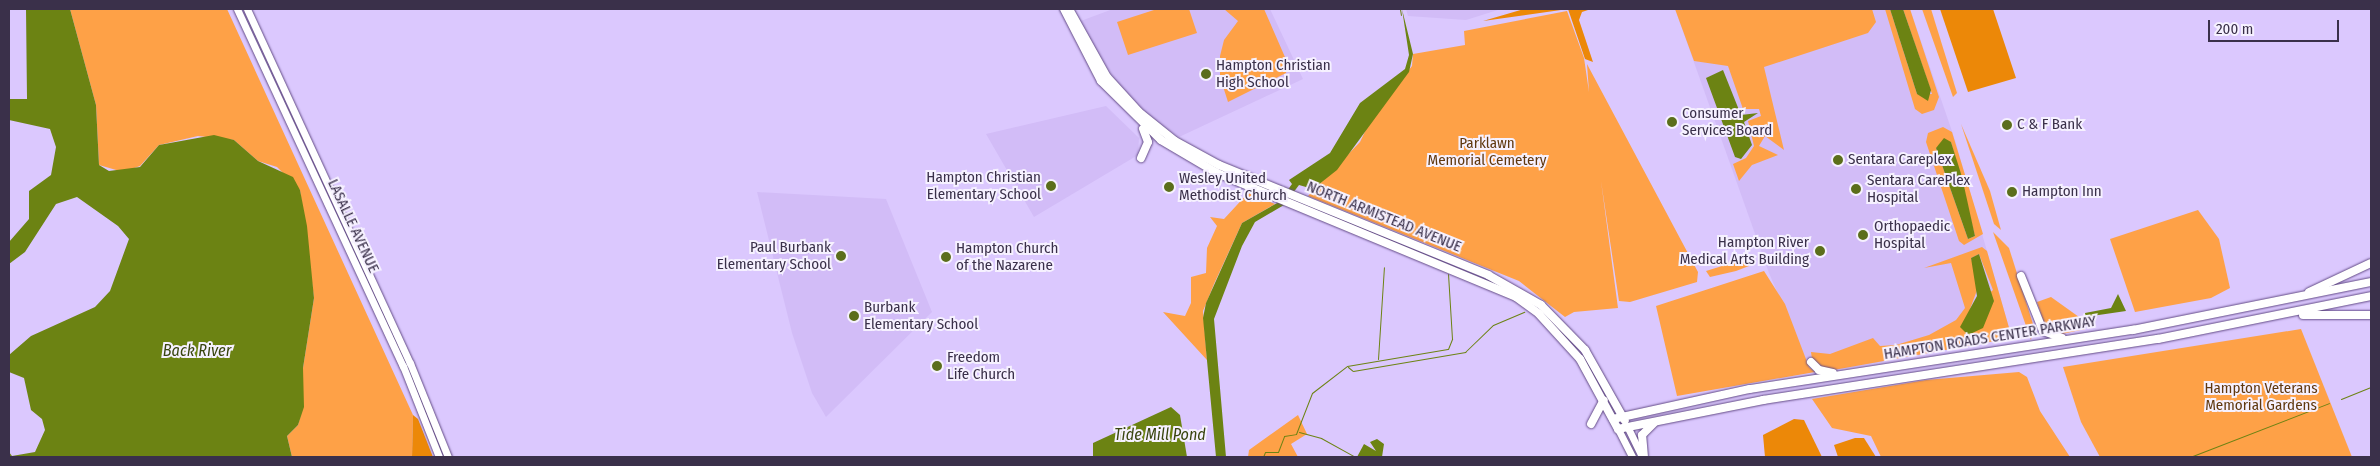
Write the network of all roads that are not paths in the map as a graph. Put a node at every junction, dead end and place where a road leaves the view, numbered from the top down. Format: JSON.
{"nodes":[{"id":1,"x":237,"y":9,"type":"edge"},
{"id":2,"x":247,"y":9,"type":"edge"},
{"id":3,"x":1064,"y":9,"type":"edge"},
{"id":4,"x":1069,"y":9,"type":"edge"},
{"id":5,"x":1141,"y":125,"type":"junction"},
{"id":6,"x":1141,"y":158,"type":"dead end"},
{"id":7,"x":1282,"y":195,"type":"junction"},
{"id":8,"x":1292,"y":199,"type":"junction"},
{"id":9,"x":2371,"y":263,"type":"edge"},
{"id":10,"x":2021,"y":276,"type":"dead end"},
{"id":11,"x":2371,"y":282,"type":"edge"},
{"id":12,"x":2371,"y":296,"type":"edge"},
{"id":13,"x":2269,"y":304,"type":"junction"},
{"id":14,"x":2371,"y":315,"type":"edge"},
{"id":15,"x":2273,"y":317,"type":"junction"},
{"id":16,"x":2134,"y":330,"type":"junction"},
{"id":17,"x":1812,"y":362,"type":"dead end"},
{"id":18,"x":1905,"y":365,"type":"junction"},
{"id":19,"x":1610,"y":390,"type":"junction"},
{"id":20,"x":1604,"y":400,"type":"junction"},
{"id":21,"x":1698,"y":400,"type":"junction"},
{"id":22,"x":1623,"y":417,"type":"junction"},
{"id":23,"x":1614,"y":419,"type":"junction"},
{"id":24,"x":1658,"y":421,"type":"junction"},
{"id":25,"x":1591,"y":424,"type":"dead end"},
{"id":26,"x":1628,"y":428,"type":"junction"},
{"id":27,"x":1618,"y":429,"type":"junction"},
{"id":28,"x":439,"y":457,"type":"edge"},
{"id":29,"x":448,"y":457,"type":"edge"},
{"id":30,"x":1632,"y":457,"type":"edge"},
{"id":31,"x":1643,"y":457,"type":"edge"}],
"edges":[{"from":1,"to":28,"type":"main road","name":"LASALLE AVENUE"},
{"from":2,"to":29,"type":"main road","name":"LASALLE AVENUE"},
{"from":3,"to":5,"type":"main road","name":"NORTH ARMISTEAD AVENUE"},
{"from":4,"to":7,"type":"main road","name":"NORTH ARMISTEAD AVENUE"},
{"from":5,"to":6,"type":"main road"},
{"from":5,"to":7,"type":"main road","name":"NORTH ARMISTEAD AVENUE"},
{"from":7,"to":8,"type":"main road","name":"NORTH ARMISTEAD AVENUE"},
{"from":8,"to":19,"type":"main road","name":"NORTH ARMISTEAD AVENUE"},
{"from":8,"to":20,"type":"main road","name":"NORTH ARMISTEAD AVENUE"},
{"from":9,"to":13,"type":"main road"},
{"from":10,"to":16,"type":"main road"},
{"from":11,"to":13,"type":"main road","name":"HAMPTON ROADS CENTER PARKWAY"},
{"from":12,"to":15,"type":"main road","name":"HAMPTON ROADS CENTER PARKWAY"},
{"from":13,"to":16,"type":"main road","name":"HAMPTON ROADS CENTER PARKWAY"},
{"from":14,"to":15,"type":"main road"},
{"from":15,"to":24,"type":"main road","name":"HAMPTON ROADS CENTER PARKWAY"},
{"from":16,"to":18,"type":"main road","name":"HAMPTON ROADS CENTER PARKWAY"},
{"from":17,"to":18,"type":"main road"},
{"from":18,"to":21,"type":"main road","name":"HAMPTON ROADS CENTER PARKWAY"},
{"from":19,"to":21,"type":"main road"},
{"from":19,"to":22,"type":"main road","name":"NORTH ARMISTEAD AVENUE"},
{"from":20,"to":23,"type":"main road","name":"NORTH ARMISTEAD AVENUE"},
{"from":20,"to":25,"type":"main road"},
{"from":21,"to":22,"type":"main road","name":"HAMPTON ROADS CENTER PARKWAY"},
{"from":22,"to":23,"type":"main road","name":"HAMPTON ROADS CENTER PARKWAY"},
{"from":22,"to":26,"type":"main road","name":"NORTH ARMISTEAD AVENUE"},
{"from":23,"to":27,"type":"main road","name":"NORTH ARMISTEAD AVENUE"},
{"from":24,"to":26,"type":"main road","name":"HAMPTON ROADS CENTER PARKWAY"},
{"from":24,"to":31,"type":"main road"},
{"from":26,"to":27,"type":"main road","name":"HAMPTON ROADS CENTER PARKWAY"},
{"from":26,"to":31,"type":"main road","name":"NORTH ARMISTEAD AVENUE"},
{"from":27,"to":30,"type":"main road","name":"NORTH ARMISTEAD AVENUE"}]}
